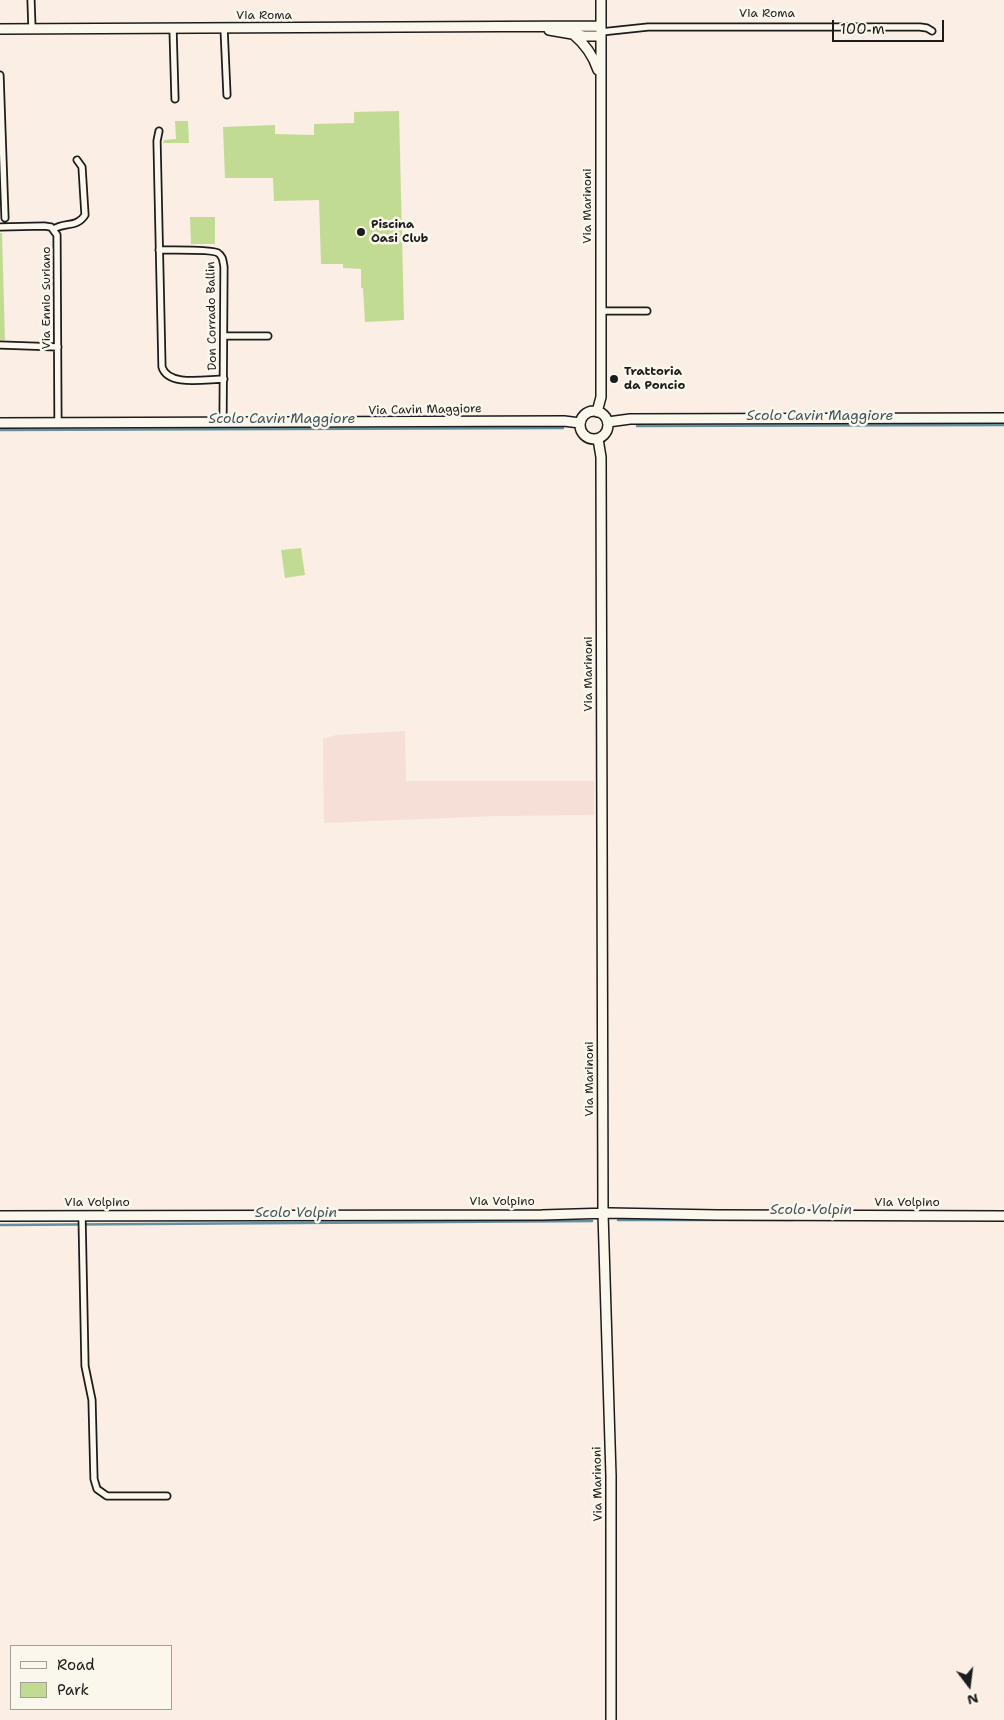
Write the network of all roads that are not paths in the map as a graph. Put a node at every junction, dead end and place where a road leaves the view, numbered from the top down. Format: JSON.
{"nodes":[{"id":1,"x":31,"y":0,"type":"edge"},
{"id":2,"x":601,"y":0,"type":"edge"},
{"id":3,"x":529,"y":27,"type":"junction"},
{"id":4,"x":224,"y":28,"type":"junction"},
{"id":5,"x":0,"y":29,"type":"edge"},
{"id":6,"x":32,"y":29,"type":"junction"},
{"id":7,"x":173,"y":29,"type":"junction"},
{"id":8,"x":600,"y":31,"type":"junction"},
{"id":9,"x":932,"y":31,"type":"dead end"},
{"id":10,"x":573,"y":34,"type":"junction"},
{"id":11,"x":0,"y":74,"type":"edge"},
{"id":12,"x":600,"y":74,"type":"junction"},
{"id":13,"x":227,"y":96,"type":"dead end"},
{"id":14,"x":175,"y":99,"type":"dead end"},
{"id":15,"x":160,"y":131,"type":"dead end"},
{"id":16,"x":77,"y":160,"type":"dead end"},
{"id":17,"x":5,"y":218,"type":"dead end"},
{"id":18,"x":0,"y":227,"type":"edge"},
{"id":19,"x":54,"y":229,"type":"junction"},
{"id":20,"x":159,"y":250,"type":"junction"},
{"id":21,"x":601,"y":311,"type":"junction"},
{"id":22,"x":646,"y":311,"type":"dead end"},
{"id":23,"x":224,"y":336,"type":"junction"},
{"id":24,"x":268,"y":336,"type":"dead end"},
{"id":25,"x":0,"y":345,"type":"edge"},
{"id":26,"x":58,"y":347,"type":"junction"},
{"id":27,"x":224,"y":380,"type":"junction"},
{"id":28,"x":598,"y":412,"type":"junction"},
{"id":29,"x":1004,"y":418,"type":"edge"},
{"id":30,"x":580,"y":422,"type":"junction"},
{"id":31,"x":608,"y":422,"type":"junction"},
{"id":32,"x":0,"y":423,"type":"edge"},
{"id":33,"x":58,"y":423,"type":"junction"},
{"id":34,"x":223,"y":423,"type":"junction"},
{"id":35,"x":598,"y":439,"type":"junction"},
{"id":36,"x":603,"y":1213,"type":"junction"},
{"id":37,"x":0,"y":1216,"type":"edge"},
{"id":38,"x":1004,"y":1216,"type":"edge"},
{"id":39,"x":82,"y":1218,"type":"junction"},
{"id":40,"x":167,"y":1496,"type":"dead end"},
{"id":41,"x":611,"y":1720,"type":"edge"}],
"edges":[{"from":1,"to":6,"type":"street"},
{"from":2,"to":8,"type":"street","name":"Via Marinoni"},
{"from":3,"to":4,"type":"street","name":"Via Roma"},
{"from":3,"to":8,"type":"street"},
{"from":3,"to":10,"type":"street"},
{"from":4,"to":7,"type":"street","name":"Via Roma"},
{"from":4,"to":13,"type":"street"},
{"from":5,"to":6,"type":"street","name":"Via Roma"},
{"from":6,"to":7,"type":"street","name":"Via Roma"},
{"from":7,"to":14,"type":"street"},
{"from":8,"to":9,"type":"street","name":"Via Roma"},
{"from":8,"to":10,"type":"street"},
{"from":8,"to":12,"type":"street","name":"Via Marinoni"},
{"from":10,"to":12,"type":"street"},
{"from":11,"to":17,"type":"street"},
{"from":12,"to":21,"type":"street","name":"Via Marinoni"},
{"from":15,"to":20,"type":"street","name":"Don Corrado Ballin"},
{"from":16,"to":19,"type":"street"},
{"from":18,"to":19,"type":"street","name":"Via Ennio Suriano"},
{"from":19,"to":26,"type":"street","name":"Via Ennio Suriano"},
{"from":20,"to":23,"type":"street","name":"Don Corrado Ballin"},
{"from":20,"to":27,"type":"street","name":"Don Corrado Ballin"},
{"from":21,"to":22,"type":"street"},
{"from":21,"to":28,"type":"street","name":"Via Marinoni"},
{"from":23,"to":24,"type":"street"},
{"from":23,"to":27,"type":"street","name":"Don Corrado Ballin"},
{"from":25,"to":26,"type":"street"},
{"from":26,"to":33,"type":"street","name":"Via Ennio Suriano"},
{"from":27,"to":34,"type":"street","name":"Don Corrado Ballin"},
{"from":28,"to":30,"type":"street"},
{"from":28,"to":31,"type":"street"},
{"from":29,"to":31,"type":"street"},
{"from":30,"to":34,"type":"street","name":"Via Cavin Maggiore"},
{"from":30,"to":35,"type":"street"},
{"from":31,"to":35,"type":"street"},
{"from":32,"to":33,"type":"street","name":"Via Cavin Maggiore"},
{"from":33,"to":34,"type":"street","name":"Via Cavin Maggiore"},
{"from":35,"to":36,"type":"street","name":"Via Marinoni"},
{"from":36,"to":38,"type":"street","name":"Via Volpino"},
{"from":36,"to":39,"type":"street","name":"Via Volpino"},
{"from":36,"to":41,"type":"street","name":"Via Marinoni"},
{"from":37,"to":39,"type":"street","name":"Via Volpino"},
{"from":39,"to":40,"type":"street"}]}
